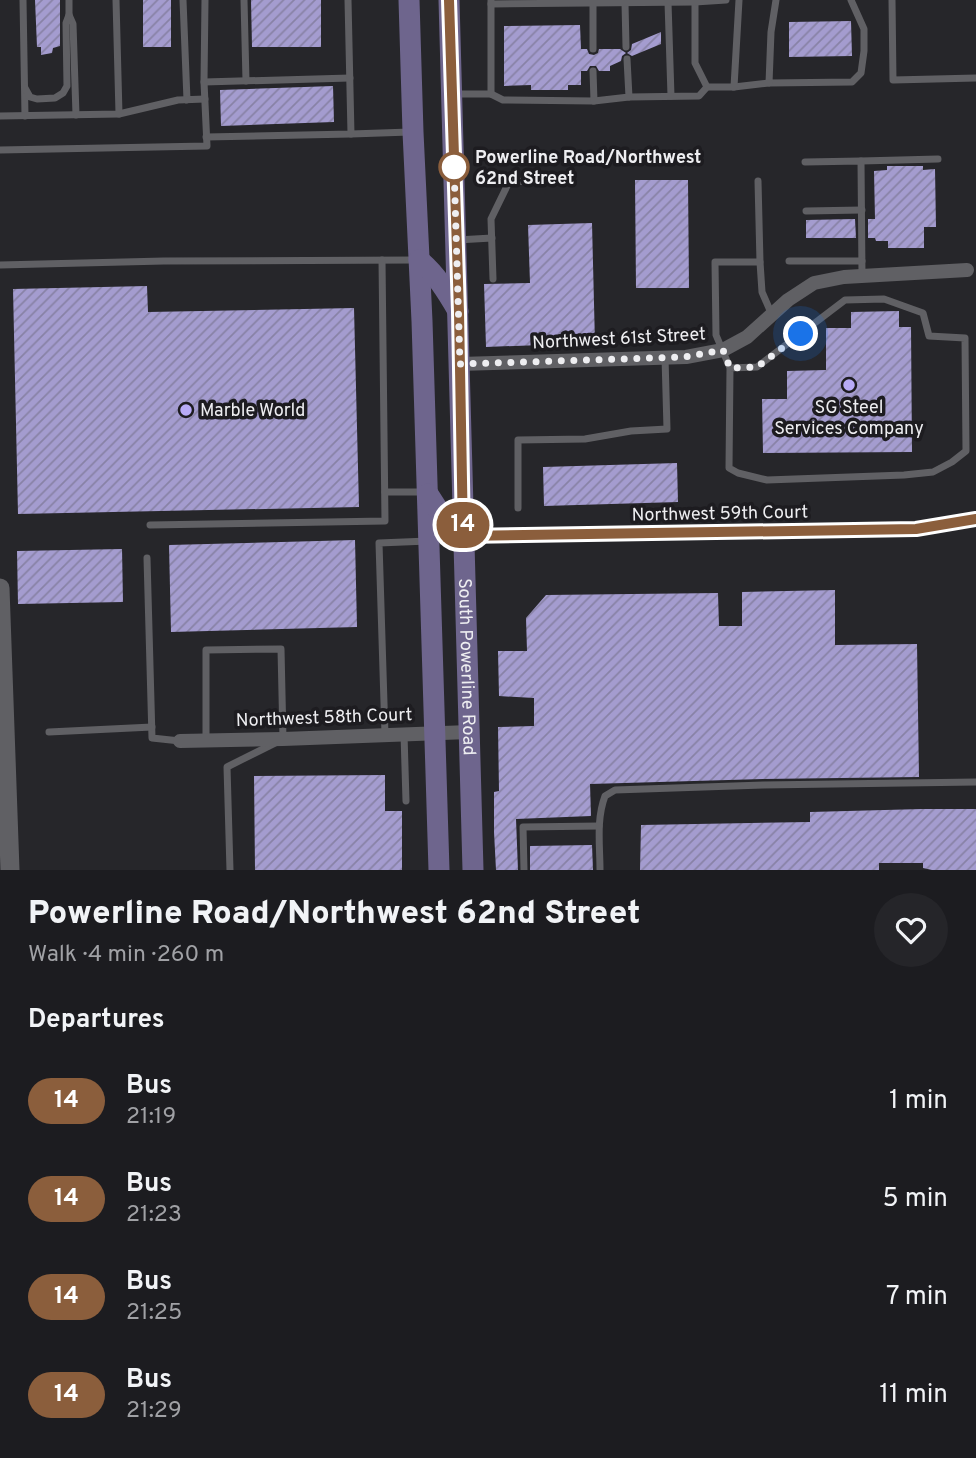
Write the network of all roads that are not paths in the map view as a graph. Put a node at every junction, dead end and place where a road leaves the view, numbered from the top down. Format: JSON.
{"nodes":[{"id":1,"x":23,"y":0,"type":"edge"},
{"id":2,"x":69,"y":0,"type":"edge"},
{"id":3,"x":116,"y":0,"type":"edge"},
{"id":4,"x":183,"y":0,"type":"edge"},
{"id":5,"x":205,"y":0,"type":"edge"},
{"id":6,"x":244,"y":0,"type":"edge"},
{"id":7,"x":348,"y":0,"type":"edge"},
{"id":8,"x":409,"y":0,"type":"edge"},
{"id":9,"x":449,"y":0,"type":"edge"},
{"id":10,"x":726,"y":0,"type":"edge"},
{"id":11,"x":739,"y":0,"type":"edge"},
{"id":12,"x":776,"y":0,"type":"edge"},
{"id":13,"x":851,"y":0,"type":"edge"},
{"id":14,"x":892,"y":0,"type":"edge"},
{"id":15,"x":695,"y":1,"type":"edge"},
{"id":16,"x":491,"y":2,"type":"edge"},
{"id":17,"x":667,"y":2,"type":"junction"},
{"id":18,"x":593,"y":3,"type":"junction"},
{"id":19,"x":625,"y":3,"type":"junction"},
{"id":20,"x":69,"y":15,"type":"junction"},
{"id":21,"x":626,"y":47,"type":"dead end"},
{"id":22,"x":593,"y":49,"type":"dead end"},
{"id":23,"x":627,"y":59,"type":"dead end"},
{"id":24,"x":593,"y":71,"type":"dead end"},
{"id":25,"x":350,"y":78,"type":"junction"},
{"id":26,"x":976,"y":78,"type":"edge"},
{"id":27,"x":246,"y":81,"type":"junction"},
{"id":28,"x":204,"y":82,"type":"junction"},
{"id":29,"x":769,"y":83,"type":"junction"},
{"id":30,"x":707,"y":87,"type":"junction"},
{"id":31,"x":734,"y":87,"type":"junction"},
{"id":32,"x":24,"y":88,"type":"junction"},
{"id":33,"x":452,"y":94,"type":"junction"},
{"id":34,"x":492,"y":94,"type":"junction"},
{"id":35,"x":671,"y":96,"type":"junction"},
{"id":36,"x":629,"y":97,"type":"junction"},
{"id":37,"x":205,"y":99,"type":"junction"},
{"id":38,"x":187,"y":100,"type":"junction"},
{"id":39,"x":594,"y":101,"type":"junction"},
{"id":40,"x":76,"y":114,"type":"junction"},
{"id":41,"x":120,"y":114,"type":"junction"},
{"id":42,"x":0,"y":116,"type":"edge"},
{"id":43,"x":25,"y":116,"type":"junction"},
{"id":44,"x":413,"y":132,"type":"junction"},
{"id":45,"x":351,"y":134,"type":"junction"},
{"id":46,"x":206,"y":137,"type":"junction"},
{"id":47,"x":0,"y":150,"type":"edge"},
{"id":48,"x":937,"y":159,"type":"dead end"},
{"id":49,"x":861,"y":161,"type":"junction"},
{"id":50,"x":805,"y":162,"type":"dead end"},
{"id":51,"x":569,"y":179,"type":"dead end"},
{"id":52,"x":758,"y":181,"type":"dead end"},
{"id":53,"x":862,"y":210,"type":"junction"},
{"id":54,"x":806,"y":211,"type":"dead end"},
{"id":55,"x":492,"y":238,"type":"junction"},
{"id":56,"x":456,"y":240,"type":"junction"},
{"id":57,"x":382,"y":260,"type":"junction"},
{"id":58,"x":419,"y":260,"type":"junction"},
{"id":59,"x":789,"y":261,"type":"dead end"},
{"id":60,"x":760,"y":262,"type":"junction"},
{"id":61,"x":0,"y":265,"type":"edge"},
{"id":62,"x":862,"y":269,"type":"junction"},
{"id":63,"x":967,"y":270,"type":"dead end"},
{"id":64,"x":493,"y":279,"type":"dead end"},
{"id":65,"x":459,"y":312,"type":"junction"},
{"id":66,"x":772,"y":314,"type":"junction"},
{"id":67,"x":723,"y":350,"type":"junction"},
{"id":68,"x":665,"y":357,"type":"junction"},
{"id":69,"x":460,"y":364,"type":"junction"},
{"id":70,"x":730,"y":368,"type":"junction"},
{"id":71,"x":386,"y":492,"type":"junction"},
{"id":72,"x":427,"y":499,"type":"junction"},
{"id":73,"x":518,"y":508,"type":"dead end"},
{"id":74,"x":976,"y":519,"type":"edge"},
{"id":75,"x":150,"y":525,"type":"dead end"},
{"id":76,"x":463,"y":536,"type":"junction"},
{"id":77,"x":429,"y":541,"type":"junction"},
{"id":78,"x":147,"y":558,"type":"dead end"},
{"id":79,"x":430,"y":571,"type":"junction"},
{"id":80,"x":0,"y":588,"type":"edge"},
{"id":81,"x":152,"y":727,"type":"junction"},
{"id":82,"x":49,"y":732,"type":"dead end"},
{"id":83,"x":469,"y":732,"type":"junction"},
{"id":84,"x":434,"y":733,"type":"junction"},
{"id":85,"x":404,"y":734,"type":"junction"},
{"id":86,"x":385,"y":735,"type":"junction"},
{"id":87,"x":283,"y":739,"type":"junction"},
{"id":88,"x":180,"y":740,"type":"joint"},
{"id":89,"x":206,"y":740,"type":"junction"},
{"id":90,"x":976,"y":782,"type":"edge"},
{"id":91,"x":406,"y":801,"type":"dead end"},
{"id":92,"x":600,"y":826,"type":"junction"},
{"id":93,"x":6,"y":863,"type":"edge"},
{"id":94,"x":230,"y":870,"type":"edge"},
{"id":95,"x":439,"y":870,"type":"edge"},
{"id":96,"x":473,"y":870,"type":"edge"},
{"id":97,"x":524,"y":870,"type":"edge"},
{"id":98,"x":600,"y":870,"type":"edge"}],
"edges":[{"from":1,"to":32,"type":"lane"},
{"from":2,"to":20,"type":"lane"},
{"from":3,"to":41,"type":"lane"},
{"from":4,"to":38,"type":"lane"},
{"from":5,"to":28,"type":"lane"},
{"from":6,"to":27,"type":"lane"},
{"from":7,"to":25,"type":"lane"},
{"from":8,"to":44,"type":"main road","name":"South Powerline Road"},
{"from":9,"to":33,"type":"main road","name":"South Powerline Road"},
{"from":10,"to":15,"type":"lane"},
{"from":11,"to":31,"type":"lane"},
{"from":12,"to":29,"type":"lane"},
{"from":13,"to":29,"type":"lane"},
{"from":14,"to":26,"type":"lane"},
{"from":15,"to":17,"type":"lane"},
{"from":15,"to":30,"type":"lane"},
{"from":16,"to":18,"type":"lane"},
{"from":16,"to":34,"type":"lane"},
{"from":17,"to":19,"type":"lane"},
{"from":17,"to":35,"type":"lane"},
{"from":18,"to":19,"type":"lane"},
{"from":18,"to":22,"type":"lane"},
{"from":19,"to":21,"type":"lane"},
{"from":20,"to":32,"type":"lane"},
{"from":20,"to":40,"type":"lane"},
{"from":23,"to":36,"type":"lane"},
{"from":24,"to":39,"type":"lane"},
{"from":25,"to":27,"type":"lane"},
{"from":25,"to":45,"type":"lane"},
{"from":27,"to":28,"type":"lane"},
{"from":28,"to":37,"type":"lane"},
{"from":29,"to":31,"type":"lane"},
{"from":30,"to":31,"type":"lane"},
{"from":30,"to":35,"type":"lane"},
{"from":32,"to":43,"type":"lane"},
{"from":33,"to":34,"type":"lane"},
{"from":33,"to":56,"type":"main road","name":"South Powerline Road"},
{"from":34,"to":39,"type":"lane"},
{"from":35,"to":36,"type":"lane"},
{"from":36,"to":39,"type":"lane"},
{"from":37,"to":38,"type":"lane"},
{"from":37,"to":46,"type":"lane"},
{"from":38,"to":41,"type":"lane"},
{"from":40,"to":41,"type":"lane"},
{"from":40,"to":43,"type":"lane"},
{"from":42,"to":43,"type":"lane"},
{"from":44,"to":45,"type":"lane"},
{"from":44,"to":58,"type":"main road","name":"South Powerline Road"},
{"from":45,"to":46,"type":"lane"},
{"from":46,"to":47,"type":"lane"},
{"from":48,"to":49,"type":"lane"},
{"from":49,"to":50,"type":"lane"},
{"from":49,"to":53,"type":"lane"},
{"from":51,"to":55,"type":"lane"},
{"from":52,"to":60,"type":"lane"},
{"from":53,"to":54,"type":"lane"},
{"from":53,"to":62,"type":"lane"},
{"from":55,"to":56,"type":"lane"},
{"from":55,"to":64,"type":"lane"},
{"from":56,"to":65,"type":"main road","name":"South Powerline Road"},
{"from":57,"to":58,"type":"lane"},
{"from":57,"to":61,"type":"lane"},
{"from":57,"to":71,"type":"lane"},
{"from":58,"to":65,"type":"main road"},
{"from":58,"to":72,"type":"main road","name":"South Powerline Road"},
{"from":59,"to":62,"type":"lane"},
{"from":60,"to":66,"type":"lane"},
{"from":60,"to":67,"type":"lane"},
{"from":62,"to":63,"type":"street","name":"Northwest 61st Street"},
{"from":62,"to":66,"type":"street","name":"Northwest 61st Street"},
{"from":65,"to":69,"type":"main road","name":"South Powerline Road"},
{"from":66,"to":67,"type":"street","name":"Northwest 61st Street"},
{"from":67,"to":68,"type":"street","name":"Northwest 61st Street"},
{"from":67,"to":70,"type":"lane"},
{"from":68,"to":69,"type":"street","name":"Northwest 61st Street"},
{"from":68,"to":73,"type":"lane"},
{"from":69,"to":76,"type":"main road","name":"South Powerline Road"},
{"from":70,"to":70,"type":"lane"},
{"from":71,"to":72,"type":"lane"},
{"from":71,"to":75,"type":"lane"},
{"from":72,"to":76,"type":"main road"},
{"from":72,"to":77,"type":"main road","name":"South Powerline Road"},
{"from":74,"to":76,"type":"street","name":"Northwest 59th Court"},
{"from":76,"to":79,"type":"main road"},
{"from":76,"to":83,"type":"main road","name":"South Powerline Road"},
{"from":77,"to":79,"type":"main road","name":"South Powerline Road"},
{"from":77,"to":86,"type":"lane"},
{"from":78,"to":81,"type":"lane"},
{"from":79,"to":84,"type":"main road","name":"South Powerline Road"},
{"from":80,"to":93,"type":"street"},
{"from":81,"to":82,"type":"lane"},
{"from":81,"to":88,"type":"lane"},
{"from":83,"to":84,"type":"street","name":"Northwest 58th Court"},
{"from":83,"to":96,"type":"main road","name":"South Powerline Road"},
{"from":84,"to":85,"type":"street","name":"Northwest 58th Court"},
{"from":84,"to":95,"type":"main road","name":"South Powerline Road"},
{"from":85,"to":86,"type":"street","name":"Northwest 58th Court"},
{"from":85,"to":91,"type":"lane"},
{"from":86,"to":87,"type":"street","name":"Northwest 58th Court"},
{"from":87,"to":89,"type":"street","name":"Northwest 58th Court"},
{"from":87,"to":89,"type":"lane"},
{"from":87,"to":94,"type":"lane"},
{"from":88,"to":89,"type":"street","name":"Northwest 58th Court"},
{"from":90,"to":92,"type":"lane"},
{"from":92,"to":97,"type":"lane"},
{"from":92,"to":98,"type":"lane"}]}
